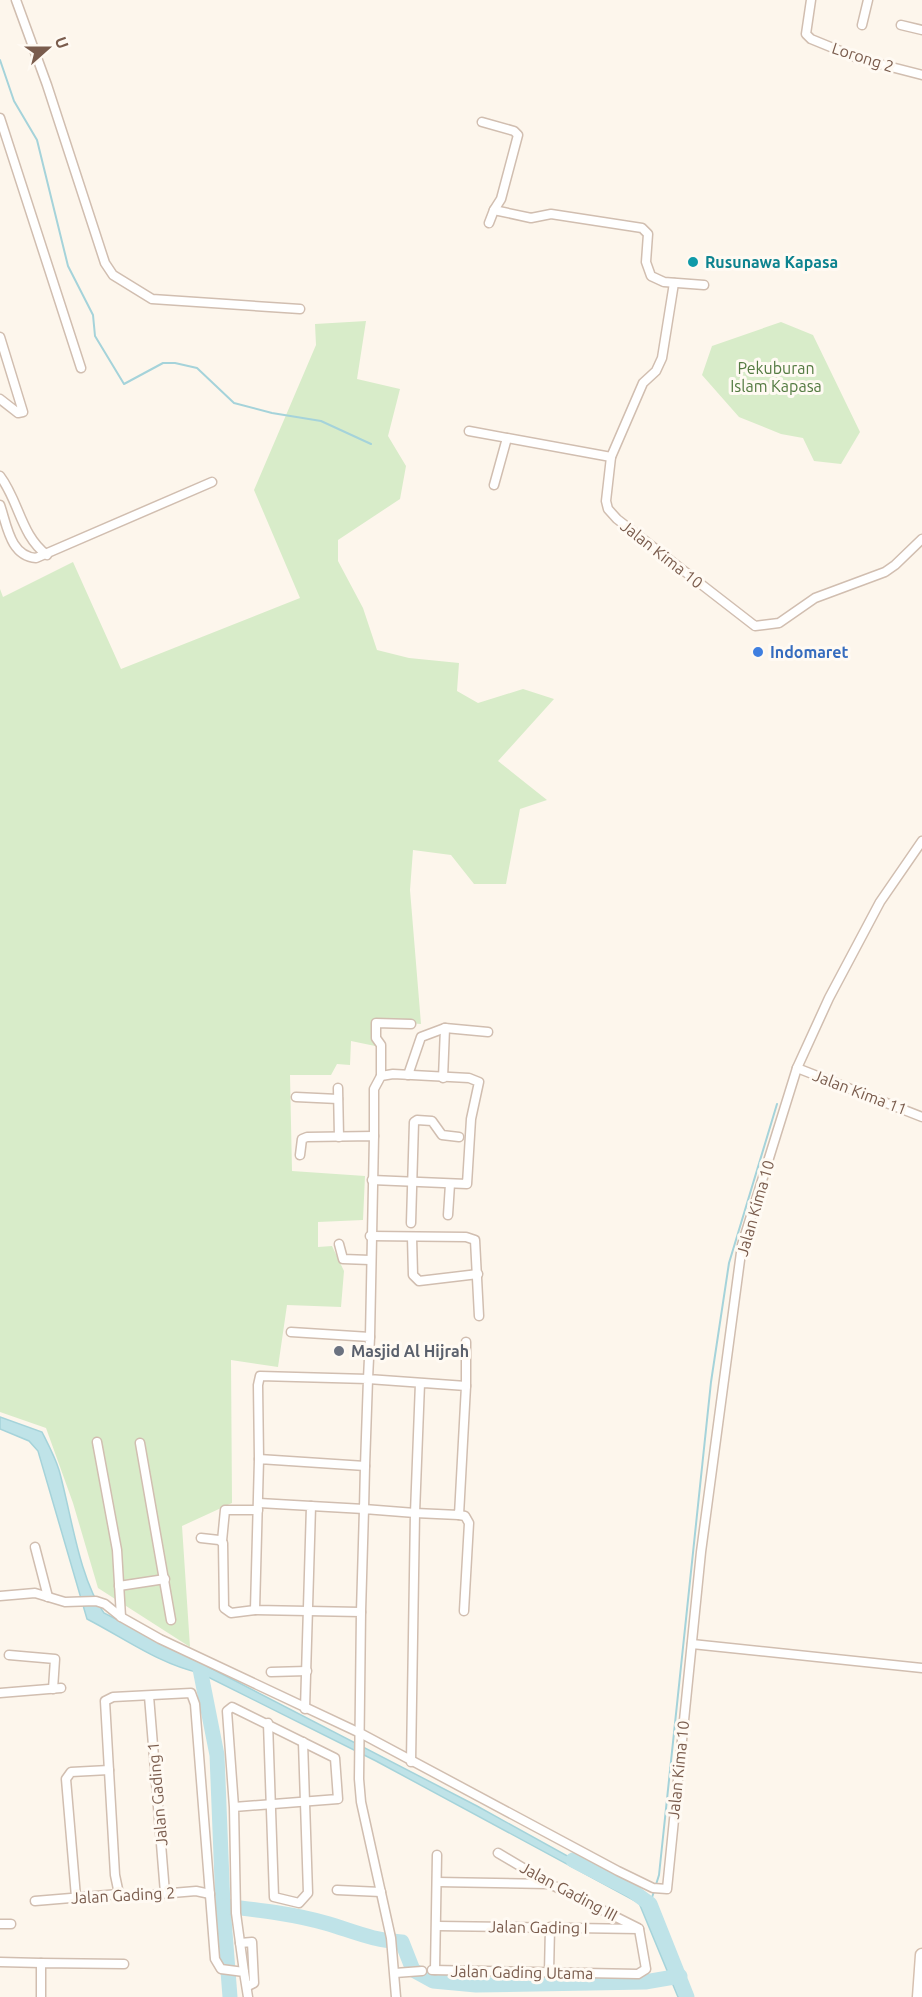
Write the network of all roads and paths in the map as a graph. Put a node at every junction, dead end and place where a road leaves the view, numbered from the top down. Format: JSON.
{"nodes":[{"id":1,"x":16,"y":0,"type":"edge"},
{"id":2,"x":811,"y":0,"type":"edge"},
{"id":3,"x":868,"y":0,"type":"edge"},
{"id":4,"x":862,"y":25,"type":"dead end"},
{"id":5,"x":901,"y":25,"type":"dead end"},
{"id":6,"x":922,"y":30,"type":"edge"},
{"id":7,"x":922,"y":75,"type":"edge"},
{"id":8,"x":0,"y":118,"type":"edge"},
{"id":9,"x":482,"y":122,"type":"dead end"},
{"id":10,"x":494,"y":210,"type":"junction"},
{"id":11,"x":489,"y":223,"type":"dead end"},
{"id":12,"x":674,"y":284,"type":"junction"},
{"id":13,"x":704,"y":285,"type":"dead end"},
{"id":14,"x":300,"y":309,"type":"dead end"},
{"id":15,"x":0,"y":337,"type":"edge"},
{"id":16,"x":81,"y":368,"type":"dead end"},
{"id":17,"x":0,"y":399,"type":"edge"},
{"id":18,"x":469,"y":431,"type":"dead end"},
{"id":19,"x":507,"y":438,"type":"junction"},
{"id":20,"x":611,"y":457,"type":"junction"},
{"id":21,"x":0,"y":476,"type":"edge"},
{"id":22,"x":212,"y":482,"type":"dead end"},
{"id":23,"x":494,"y":485,"type":"dead end"},
{"id":24,"x":0,"y":505,"type":"edge"},
{"id":25,"x":922,"y":539,"type":"edge"},
{"id":26,"x":47,"y":555,"type":"junction"},
{"id":27,"x":922,"y":841,"type":"edge"},
{"id":28,"x":411,"y":1024,"type":"dead end"},
{"id":29,"x":445,"y":1028,"type":"junction"},
{"id":30,"x":488,"y":1032,"type":"dead end"},
{"id":31,"x":798,"y":1068,"type":"junction"},
{"id":32,"x":408,"y":1075,"type":"junction"},
{"id":33,"x":381,"y":1076,"type":"junction"},
{"id":34,"x":443,"y":1078,"type":"junction"},
{"id":35,"x":338,"y":1089,"type":"dead end"},
{"id":36,"x":296,"y":1097,"type":"dead end"},
{"id":37,"x":338,"y":1099,"type":"junction"},
{"id":38,"x":922,"y":1117,"type":"edge"},
{"id":39,"x":339,"y":1137,"type":"junction"},
{"id":40,"x":374,"y":1137,"type":"junction"},
{"id":41,"x":459,"y":1137,"type":"dead end"},
{"id":42,"x":300,"y":1155,"type":"dead end"},
{"id":43,"x":372,"y":1180,"type":"junction"},
{"id":44,"x":413,"y":1182,"type":"junction"},
{"id":45,"x":450,"y":1184,"type":"junction"},
{"id":46,"x":448,"y":1215,"type":"dead end"},
{"id":47,"x":411,"y":1223,"type":"dead end"},
{"id":48,"x":370,"y":1236,"type":"junction"},
{"id":49,"x":412,"y":1237,"type":"junction"},
{"id":50,"x":339,"y":1244,"type":"dead end"},
{"id":51,"x":370,"y":1260,"type":"junction"},
{"id":52,"x":478,"y":1274,"type":"junction"},
{"id":53,"x":479,"y":1316,"type":"dead end"},
{"id":54,"x":291,"y":1332,"type":"dead end"},
{"id":55,"x":370,"y":1337,"type":"junction"},
{"id":56,"x":466,"y":1342,"type":"dead end"},
{"id":57,"x":368,"y":1379,"type":"junction"},
{"id":58,"x":420,"y":1383,"type":"junction"},
{"id":59,"x":466,"y":1386,"type":"junction"},
{"id":60,"x":97,"y":1442,"type":"dead end"},
{"id":61,"x":140,"y":1443,"type":"dead end"},
{"id":62,"x":259,"y":1459,"type":"junction"},
{"id":63,"x":365,"y":1466,"type":"junction"},
{"id":64,"x":311,"y":1506,"type":"junction"},
{"id":65,"x":258,"y":1507,"type":"junction"},
{"id":66,"x":364,"y":1509,"type":"junction"},
{"id":67,"x":415,"y":1513,"type":"junction"},
{"id":68,"x":459,"y":1515,"type":"junction"},
{"id":69,"x":201,"y":1539,"type":"dead end"},
{"id":70,"x":222,"y":1541,"type":"junction"},
{"id":71,"x":35,"y":1547,"type":"dead end"},
{"id":72,"x":165,"y":1579,"type":"junction"},
{"id":73,"x":119,"y":1586,"type":"junction"},
{"id":74,"x":0,"y":1596,"type":"edge"},
{"id":75,"x":48,"y":1597,"type":"junction"},
{"id":76,"x":308,"y":1609,"type":"junction"},
{"id":77,"x":255,"y":1610,"type":"junction"},
{"id":78,"x":464,"y":1611,"type":"dead end"},
{"id":79,"x":361,"y":1612,"type":"junction"},
{"id":80,"x":121,"y":1617,"type":"junction"},
{"id":81,"x":171,"y":1620,"type":"dead end"},
{"id":82,"x":692,"y":1644,"type":"junction"},
{"id":83,"x":9,"y":1655,"type":"dead end"},
{"id":84,"x":922,"y":1668,"type":"edge"},
{"id":85,"x":307,"y":1671,"type":"junction"},
{"id":86,"x":271,"y":1672,"type":"dead end"},
{"id":87,"x":0,"y":1693,"type":"edge"},
{"id":88,"x":149,"y":1695,"type":"junction"},
{"id":89,"x":305,"y":1709,"type":"junction"},
{"id":90,"x":268,"y":1723,"type":"junction"},
{"id":91,"x":361,"y":1739,"type":"junction"},
{"id":92,"x":303,"y":1742,"type":"junction"},
{"id":93,"x":411,"y":1762,"type":"junction"},
{"id":94,"x":109,"y":1770,"type":"junction"},
{"id":95,"x":305,"y":1803,"type":"junction"},
{"id":96,"x":272,"y":1805,"type":"junction"},
{"id":97,"x":234,"y":1807,"type":"junction"},
{"id":98,"x":498,"y":1853,"type":"dead end"},
{"id":99,"x":437,"y":1855,"type":"dead end"},
{"id":100,"x":437,"y":1882,"type":"junction"},
{"id":101,"x":550,"y":1884,"type":"junction"},
{"id":102,"x":337,"y":1890,"type":"dead end"},
{"id":103,"x":381,"y":1892,"type":"junction"},
{"id":104,"x":165,"y":1893,"type":"junction"},
{"id":105,"x":119,"y":1894,"type":"junction"},
{"id":106,"x":210,"y":1894,"type":"junction"},
{"id":107,"x":76,"y":1897,"type":"junction"},
{"id":108,"x":35,"y":1900,"type":"dead end"},
{"id":109,"x":0,"y":1924,"type":"edge"},
{"id":110,"x":11,"y":1924,"type":"dead end"},
{"id":111,"x":438,"y":1926,"type":"junction"},
{"id":112,"x":550,"y":1927,"type":"junction"},
{"id":113,"x":639,"y":1929,"type":"junction"},
{"id":114,"x":240,"y":1943,"type":"junction"},
{"id":115,"x":922,"y":1955,"type":"edge"},
{"id":116,"x":0,"y":1962,"type":"edge"},
{"id":117,"x":41,"y":1964,"type":"junction"},
{"id":118,"x":124,"y":1964,"type":"dead end"},
{"id":119,"x":422,"y":1971,"type":"dead end"},
{"id":120,"x":241,"y":1972,"type":"junction"},
{"id":121,"x":395,"y":1973,"type":"junction"},
{"id":122,"x":549,"y":1973,"type":"junction"},
{"id":123,"x":248,"y":1986,"type":"junction"},
{"id":124,"x":920,"y":1994,"type":"edge"},
{"id":125,"x":41,"y":1997,"type":"edge"},
{"id":126,"x":248,"y":1997,"type":"edge"},
{"id":127,"x":396,"y":1997,"type":"edge"}],
"edges":[{"from":1,"to":14,"type":"street"},
{"from":2,"to":7,"type":"street","name":"Lorong 2"},
{"from":3,"to":4,"type":"street"},
{"from":5,"to":6,"type":"street"},
{"from":8,"to":16,"type":"street"},
{"from":9,"to":10,"type":"street"},
{"from":10,"to":11,"type":"street"},
{"from":10,"to":12,"type":"street"},
{"from":12,"to":13,"type":"street"},
{"from":12,"to":20,"type":"street","name":"Jalan Kima 10"},
{"from":15,"to":17,"type":"street"},
{"from":18,"to":19,"type":"street"},
{"from":19,"to":20,"type":"street"},
{"from":19,"to":23,"type":"street"},
{"from":20,"to":25,"type":"street","name":"Jalan Kima 10"},
{"from":21,"to":26,"type":"street"},
{"from":22,"to":26,"type":"street"},
{"from":24,"to":26,"type":"street"},
{"from":27,"to":31,"type":"street","name":"Jalan Kima 10"},
{"from":28,"to":33,"type":"street"},
{"from":29,"to":30,"type":"street"},
{"from":29,"to":32,"type":"street"},
{"from":29,"to":34,"type":"street"},
{"from":31,"to":38,"type":"street","name":"Jalan Kima 11"},
{"from":31,"to":82,"type":"street","name":"Jalan Kima 10"},
{"from":32,"to":33,"type":"street"},
{"from":32,"to":34,"type":"street"},
{"from":33,"to":40,"type":"street"},
{"from":34,"to":45,"type":"street"},
{"from":35,"to":37,"type":"street"},
{"from":36,"to":37,"type":"street"},
{"from":37,"to":39,"type":"street"},
{"from":39,"to":40,"type":"street"},
{"from":39,"to":42,"type":"street"},
{"from":40,"to":43,"type":"street"},
{"from":41,"to":44,"type":"street"},
{"from":43,"to":44,"type":"street"},
{"from":43,"to":48,"type":"street"},
{"from":44,"to":45,"type":"street"},
{"from":44,"to":47,"type":"street"},
{"from":45,"to":46,"type":"street"},
{"from":48,"to":49,"type":"street"},
{"from":48,"to":51,"type":"street"},
{"from":49,"to":52,"type":"street"},
{"from":49,"to":52,"type":"street"},
{"from":50,"to":51,"type":"street"},
{"from":51,"to":55,"type":"street"},
{"from":52,"to":53,"type":"street"},
{"from":54,"to":55,"type":"street"},
{"from":55,"to":57,"type":"street"},
{"from":56,"to":59,"type":"street"},
{"from":57,"to":58,"type":"street"},
{"from":57,"to":62,"type":"street"},
{"from":57,"to":63,"type":"street"},
{"from":58,"to":59,"type":"street"},
{"from":58,"to":67,"type":"street"},
{"from":59,"to":68,"type":"street"},
{"from":60,"to":73,"type":"street"},
{"from":61,"to":72,"type":"street"},
{"from":62,"to":63,"type":"street"},
{"from":62,"to":65,"type":"street"},
{"from":63,"to":66,"type":"street"},
{"from":64,"to":65,"type":"street"},
{"from":64,"to":66,"type":"street"},
{"from":64,"to":76,"type":"street"},
{"from":65,"to":70,"type":"street"},
{"from":65,"to":77,"type":"street"},
{"from":66,"to":67,"type":"street"},
{"from":66,"to":79,"type":"street"},
{"from":67,"to":68,"type":"street"},
{"from":67,"to":93,"type":"street"},
{"from":68,"to":78,"type":"street"},
{"from":69,"to":70,"type":"street"},
{"from":70,"to":77,"type":"street"},
{"from":71,"to":75,"type":"street"},
{"from":72,"to":73,"type":"street"},
{"from":72,"to":81,"type":"street"},
{"from":73,"to":80,"type":"street"},
{"from":74,"to":75,"type":"street"},
{"from":75,"to":80,"type":"street"},
{"from":76,"to":77,"type":"street"},
{"from":76,"to":79,"type":"street"},
{"from":76,"to":85,"type":"street"},
{"from":79,"to":91,"type":"street"},
{"from":80,"to":89,"type":"street"},
{"from":82,"to":84,"type":"street"},
{"from":82,"to":93,"type":"street","name":"Jalan Kima 10"},
{"from":83,"to":87,"type":"street"},
{"from":85,"to":86,"type":"street"},
{"from":85,"to":89,"type":"street"},
{"from":88,"to":94,"type":"street"},
{"from":88,"to":104,"type":"street","name":"Jalan Gading 1"},
{"from":88,"to":106,"type":"street"},
{"from":89,"to":91,"type":"street"},
{"from":90,"to":92,"type":"street"},
{"from":90,"to":96,"type":"street"},
{"from":90,"to":97,"type":"street"},
{"from":91,"to":93,"type":"street"},
{"from":91,"to":103,"type":"street"},
{"from":92,"to":95,"type":"street"},
{"from":92,"to":95,"type":"street"},
{"from":94,"to":105,"type":"street"},
{"from":94,"to":107,"type":"street"},
{"from":95,"to":96,"type":"street"},
{"from":95,"to":96,"type":"street"},
{"from":96,"to":97,"type":"street"},
{"from":97,"to":114,"type":"street"},
{"from":98,"to":101,"type":"street","name":"Jalan Gading III"},
{"from":99,"to":100,"type":"street","name":"Jalan Gading Utama"},
{"from":100,"to":101,"type":"street"},
{"from":100,"to":111,"type":"street","name":"Jalan Gading Utama"},
{"from":101,"to":113,"type":"street","name":"Jalan Gading III"},
{"from":102,"to":103,"type":"street"},
{"from":103,"to":121,"type":"street"},
{"from":104,"to":105,"type":"street","name":"Jalan Gading 2"},
{"from":104,"to":106,"type":"street","name":"Jalan Gading 2"},
{"from":105,"to":107,"type":"street","name":"Jalan Gading 2"},
{"from":106,"to":120,"type":"street"},
{"from":107,"to":108,"type":"street","name":"Jalan Gading 2"},
{"from":109,"to":110,"type":"street"},
{"from":111,"to":112,"type":"street","name":"Jalan Gading I"},
{"from":111,"to":122,"type":"street","name":"Jalan Gading Utama"},
{"from":112,"to":113,"type":"street","name":"Jalan Gading I"},
{"from":112,"to":122,"type":"street"},
{"from":113,"to":122,"type":"street","name":"Jalan Gading Utama"},
{"from":114,"to":120,"type":"street"},
{"from":114,"to":123,"type":"street"},
{"from":115,"to":124,"type":"main road"},
{"from":116,"to":117,"type":"street"},
{"from":117,"to":118,"type":"street"},
{"from":117,"to":125,"type":"street"},
{"from":119,"to":121,"type":"street"},
{"from":120,"to":123,"type":"street"},
{"from":121,"to":127,"type":"street"},
{"from":123,"to":126,"type":"street"}]}
